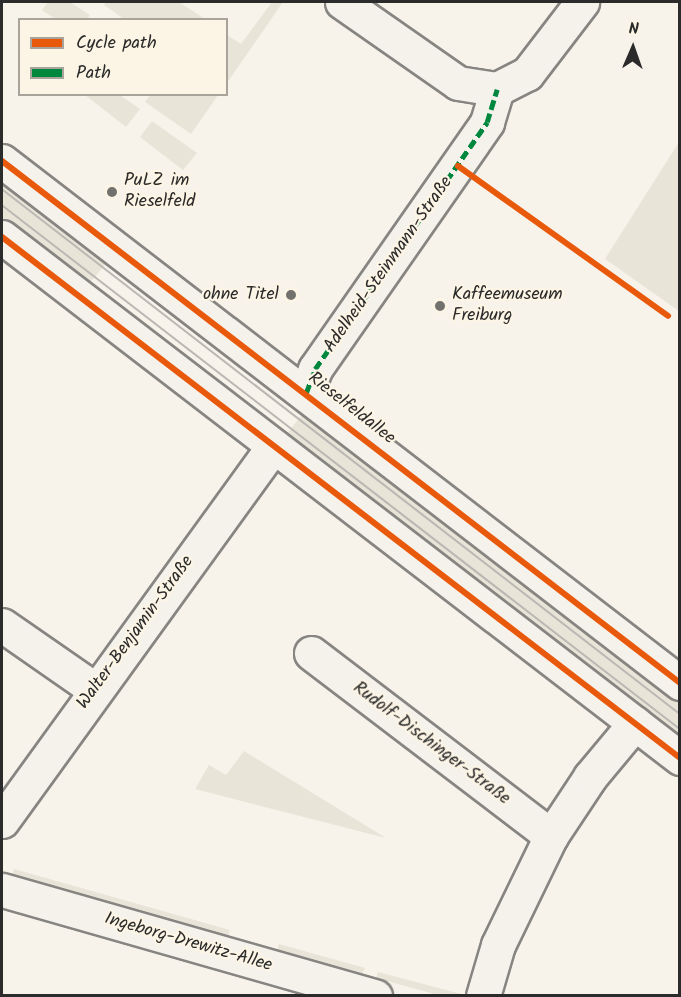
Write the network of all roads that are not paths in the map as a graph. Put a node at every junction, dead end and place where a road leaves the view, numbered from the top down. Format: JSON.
{"nodes":[{"id":1,"x":342,"y":2,"type":"edge"},
{"id":2,"x":582,"y":2,"type":"edge"},
{"id":3,"x":497,"y":89,"type":"junction"},
{"id":4,"x":2,"y":161,"type":"edge"},
{"id":5,"x":2,"y":237,"type":"edge"},
{"id":6,"x":306,"y":393,"type":"junction"},
{"id":7,"x":273,"y":446,"type":"junction"},
{"id":8,"x":2,"y":625,"type":"edge"},
{"id":9,"x":311,"y":653,"type":"dead end"},
{"id":10,"x":680,"y":683,"type":"edge"},
{"id":11,"x":94,"y":689,"type":"junction"},
{"id":12,"x":635,"y":723,"type":"junction"},
{"id":13,"x":680,"y":758,"type":"edge"},
{"id":14,"x":2,"y":821,"type":"edge"},
{"id":15,"x":551,"y":836,"type":"junction"},
{"id":16,"x":2,"y":890,"type":"edge"},
{"id":17,"x":375,"y":996,"type":"edge"},
{"id":18,"x":483,"y":996,"type":"edge"}],
"edges":[{"from":1,"to":3,"type":"street"},
{"from":2,"to":3,"type":"street"},
{"from":3,"to":6,"type":"street","name":"Adelheid-Steinmann-Straße"},
{"from":4,"to":6,"type":"street","name":"Rieselfeldallee"},
{"from":5,"to":7,"type":"street"},
{"from":6,"to":10,"type":"street","name":"Rieselfeldallee"},
{"from":7,"to":11,"type":"street","name":"Walter-Benjamin-Straße"},
{"from":7,"to":12,"type":"street"},
{"from":8,"to":11,"type":"street"},
{"from":9,"to":15,"type":"street","name":"Rudolf-Dischinger-Straße"},
{"from":11,"to":14,"type":"street","name":"Walter-Benjamin-Straße"},
{"from":12,"to":13,"type":"street"},
{"from":12,"to":15,"type":"street"},
{"from":15,"to":18,"type":"street"},
{"from":16,"to":17,"type":"street","name":"Ingeborg-Drewitz-Allee"}]}
